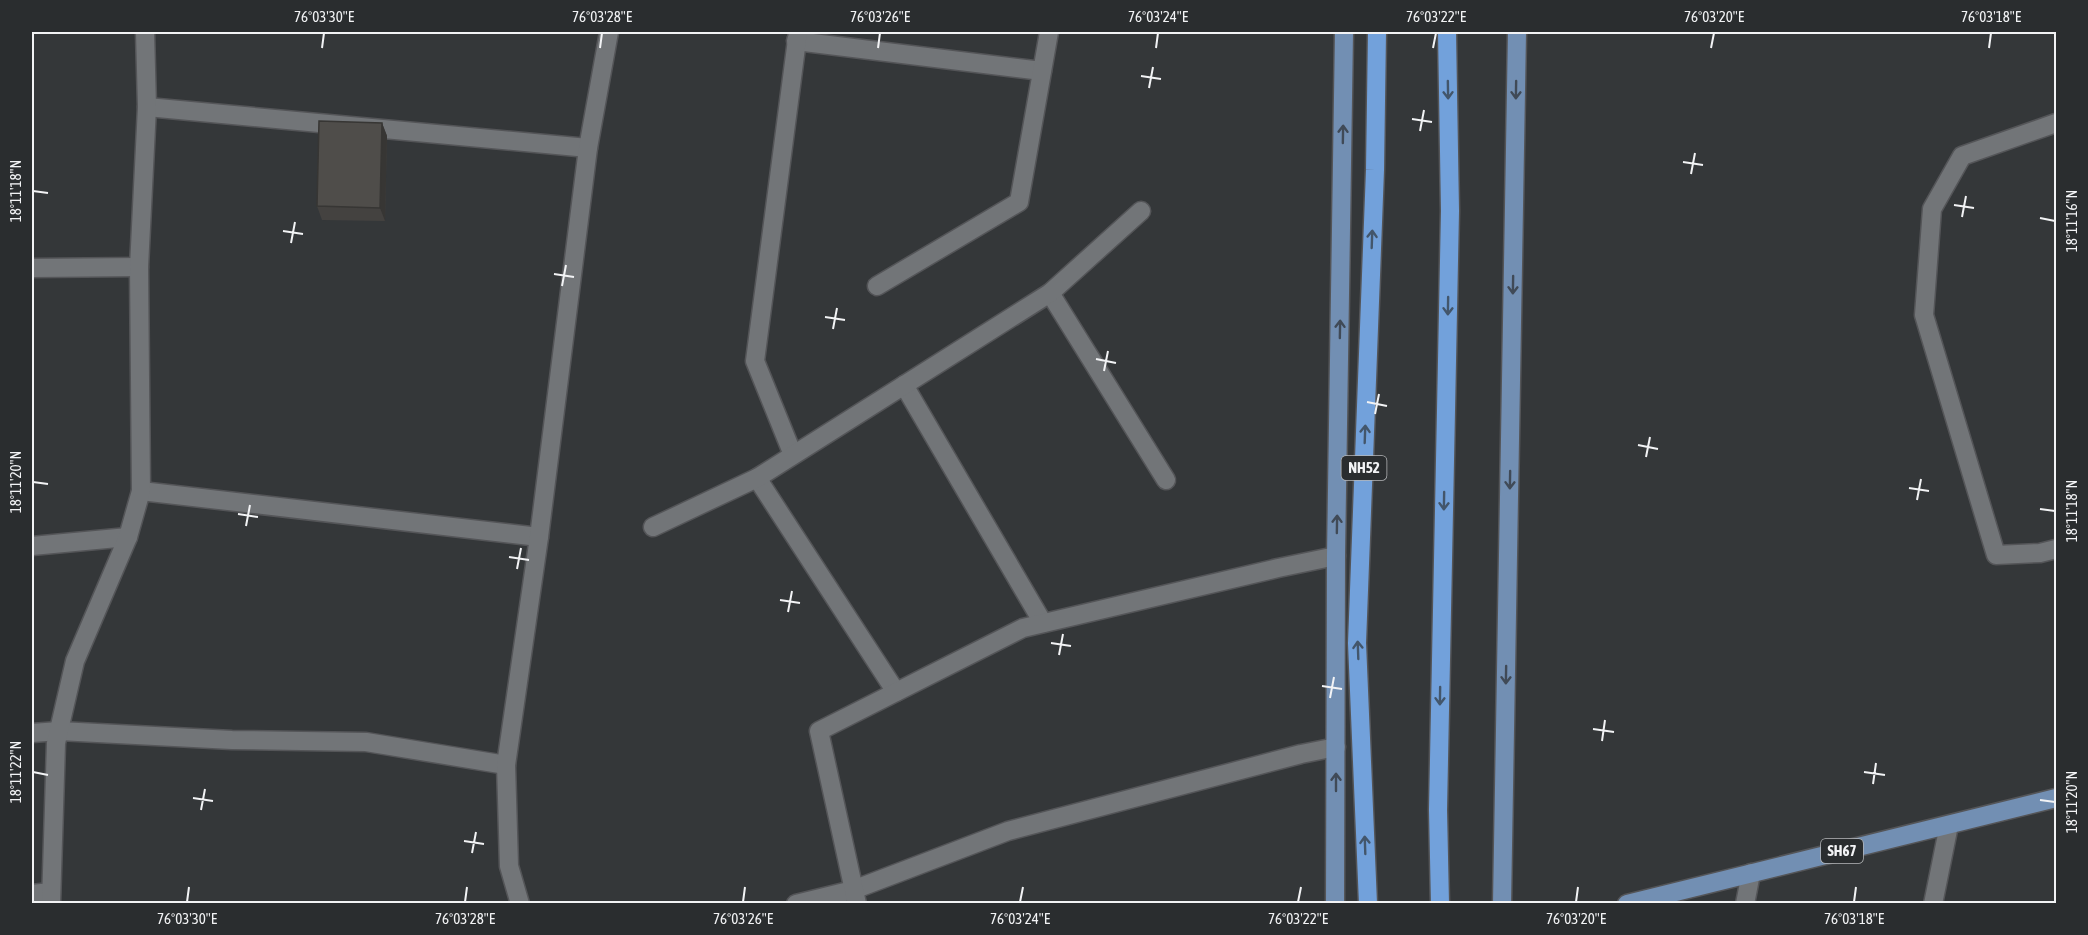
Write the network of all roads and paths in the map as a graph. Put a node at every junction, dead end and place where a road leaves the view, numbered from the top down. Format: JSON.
{"nodes":[{"id":1,"x":146,"y":32,"type":"edge"},
{"id":2,"x":609,"y":32,"type":"edge"},
{"id":3,"x":1048,"y":32,"type":"edge"},
{"id":4,"x":1344,"y":32,"type":"edge"},
{"id":5,"x":1377,"y":32,"type":"edge"},
{"id":6,"x":1447,"y":32,"type":"edge"},
{"id":7,"x":1517,"y":32,"type":"edge"},
{"id":8,"x":797,"y":36,"type":"edge"},
{"id":9,"x":1042,"y":71,"type":"junction"},
{"id":10,"x":147,"y":106,"type":"junction"},
{"id":11,"x":2056,"y":123,"type":"edge"},
{"id":12,"x":588,"y":148,"type":"junction"},
{"id":13,"x":1141,"y":211,"type":"dead end"},
{"id":14,"x":139,"y":267,"type":"junction"},
{"id":15,"x":32,"y":268,"type":"edge"},
{"id":16,"x":877,"y":286,"type":"dead end"},
{"id":17,"x":1050,"y":293,"type":"junction"},
{"id":18,"x":904,"y":385,"type":"junction"},
{"id":19,"x":794,"y":455,"type":"junction"},
{"id":20,"x":757,"y":478,"type":"junction"},
{"id":21,"x":1167,"y":480,"type":"dead end"},
{"id":22,"x":141,"y":491,"type":"junction"},
{"id":23,"x":653,"y":527,"type":"dead end"},
{"id":24,"x":128,"y":537,"type":"junction"},
{"id":25,"x":539,"y":537,"type":"junction"},
{"id":26,"x":32,"y":546,"type":"edge"},
{"id":27,"x":2056,"y":549,"type":"edge"},
{"id":28,"x":1336,"y":556,"type":"junction"},
{"id":29,"x":1043,"y":623,"type":"junction"},
{"id":30,"x":896,"y":692,"type":"junction"},
{"id":31,"x":58,"y":731,"type":"junction"},
{"id":32,"x":32,"y":734,"type":"edge"},
{"id":33,"x":1336,"y":747,"type":"junction"},
{"id":34,"x":506,"y":765,"type":"junction"},
{"id":35,"x":2056,"y":798,"type":"edge"},
{"id":36,"x":1949,"y":825,"type":"junction"},
{"id":37,"x":1751,"y":873,"type":"junction"},
{"id":38,"x":32,"y":894,"type":"edge"},
{"id":39,"x":855,"y":897,"type":"edge"},
{"id":40,"x":51,"y":898,"type":"edge"},
{"id":41,"x":520,"y":903,"type":"edge"},
{"id":42,"x":796,"y":903,"type":"edge"},
{"id":43,"x":1335,"y":903,"type":"edge"},
{"id":44,"x":1368,"y":903,"type":"edge"},
{"id":45,"x":1440,"y":903,"type":"edge"},
{"id":46,"x":1502,"y":903,"type":"edge"},
{"id":47,"x":1627,"y":903,"type":"edge"},
{"id":48,"x":1745,"y":903,"type":"edge"},
{"id":49,"x":1933,"y":903,"type":"edge"}],
"edges":[{"from":1,"to":10,"type":"street"},
{"from":2,"to":12,"type":"street"},
{"from":3,"to":9,"type":"street"},
{"from":28,"to":4,"type":"main road","one_way":true},
{"from":44,"to":5,"type":"highway","number":"NH52","one_way":true},
{"from":6,"to":45,"type":"highway","one_way":true},
{"from":7,"to":46,"type":"main road","one_way":true},
{"from":8,"to":9,"type":"street"},
{"from":8,"to":19,"type":"street"},
{"from":9,"to":16,"type":"street"},
{"from":10,"to":12,"type":"street"},
{"from":10,"to":14,"type":"street"},
{"from":11,"to":27,"type":"street"},
{"from":12,"to":25,"type":"street"},
{"from":13,"to":17,"type":"street"},
{"from":14,"to":15,"type":"street"},
{"from":14,"to":22,"type":"street"},
{"from":17,"to":18,"type":"street"},
{"from":17,"to":21,"type":"street"},
{"from":18,"to":19,"type":"street"},
{"from":18,"to":29,"type":"street"},
{"from":19,"to":20,"type":"street"},
{"from":20,"to":23,"type":"street"},
{"from":20,"to":30,"type":"street"},
{"from":22,"to":24,"type":"street"},
{"from":22,"to":25,"type":"street"},
{"from":24,"to":26,"type":"street"},
{"from":24,"to":31,"type":"street"},
{"from":25,"to":34,"type":"street"},
{"from":28,"to":29,"type":"street"},
{"from":28,"to":33,"type":"main road"},
{"from":29,"to":30,"type":"street"},
{"from":30,"to":39,"type":"street"},
{"from":31,"to":32,"type":"street"},
{"from":31,"to":34,"type":"street"},
{"from":31,"to":40,"type":"street"},
{"from":33,"to":39,"type":"street"},
{"from":43,"to":33,"type":"main road","one_way":true},
{"from":34,"to":41,"type":"street"},
{"from":35,"to":36,"type":"main road","number":"SH67"},
{"from":36,"to":37,"type":"main road","number":"SH67"},
{"from":36,"to":49,"type":"street"},
{"from":37,"to":47,"type":"main road","number":"SH67"},
{"from":37,"to":48,"type":"street"},
{"from":38,"to":40,"type":"street"},
{"from":39,"to":42,"type":"street"}]}
